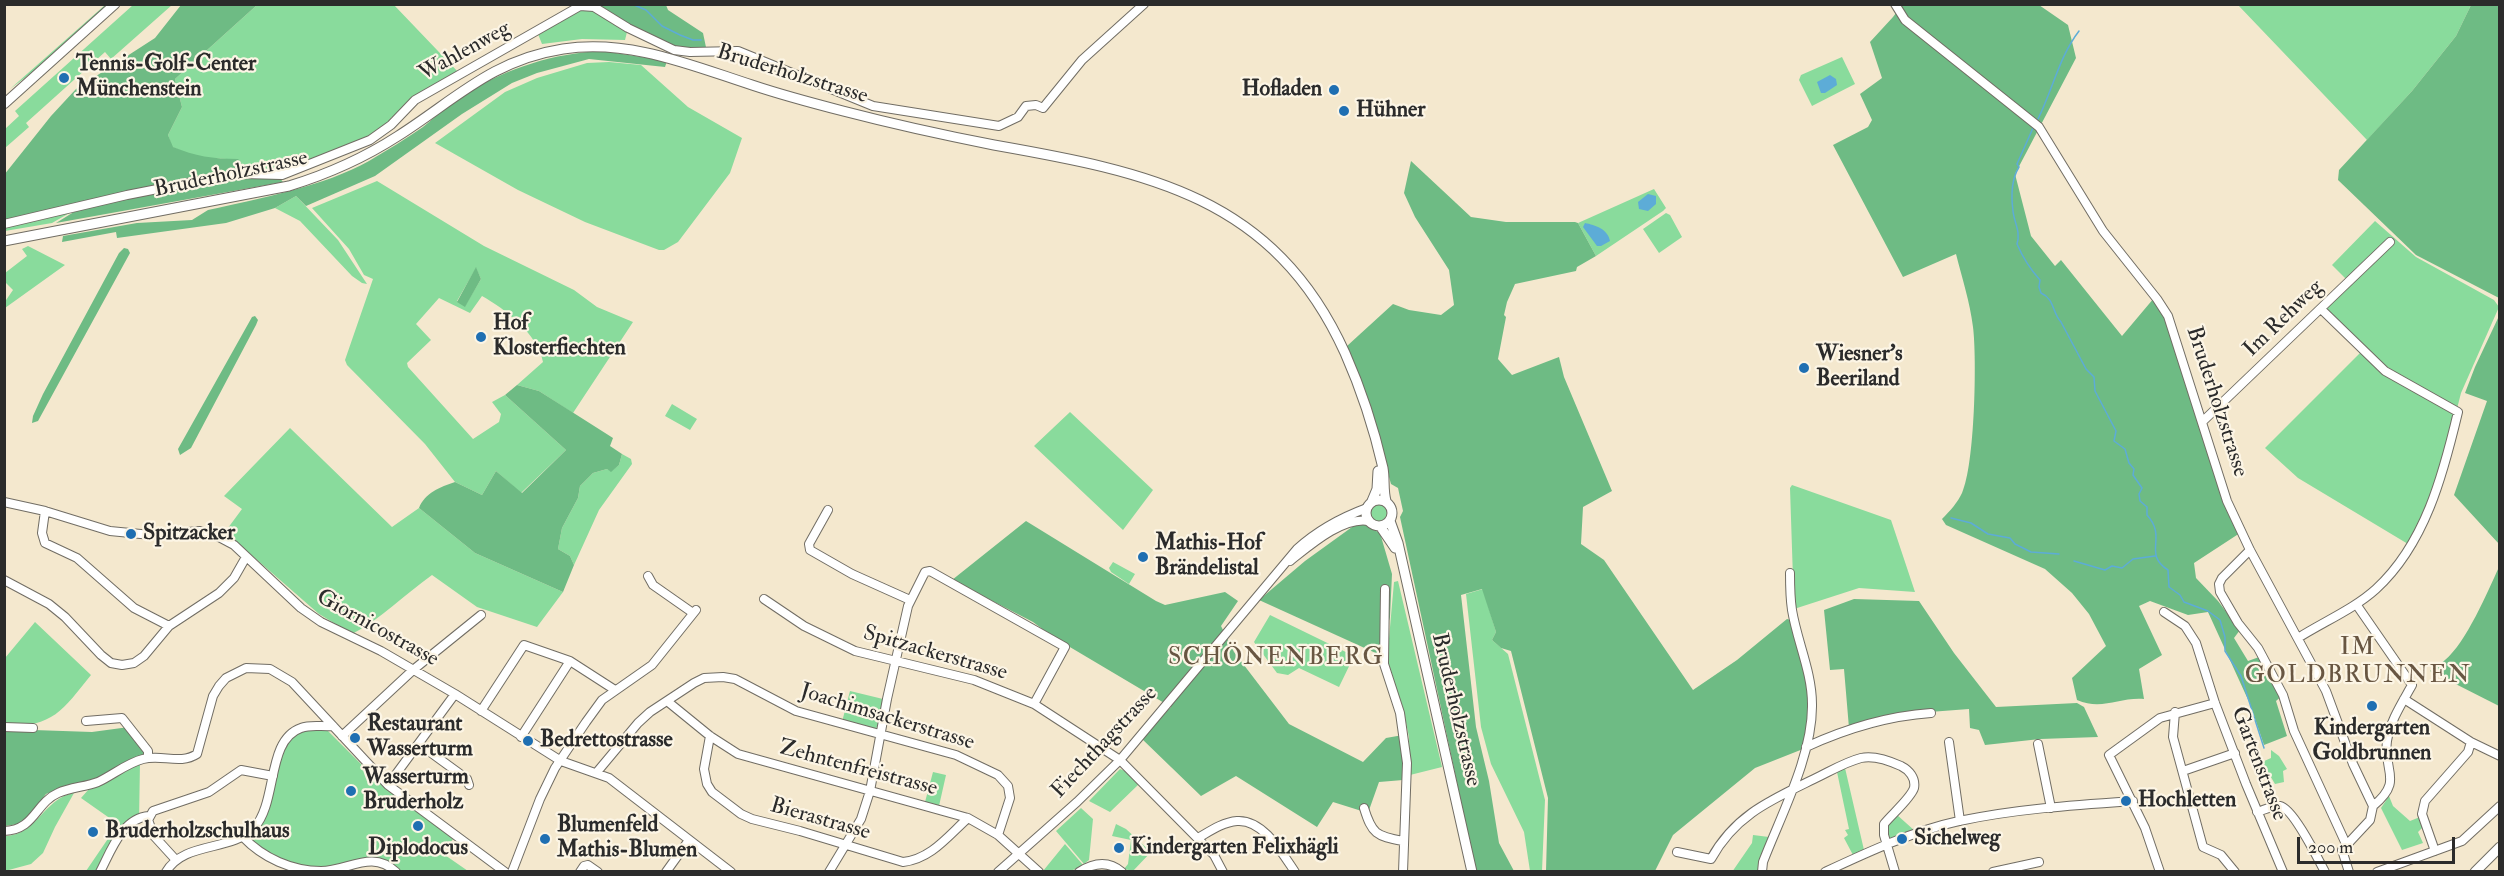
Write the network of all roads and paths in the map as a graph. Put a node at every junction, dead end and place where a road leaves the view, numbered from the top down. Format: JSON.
{"nodes":[{"id":1,"x":116,"y":4,"type":"edge"},
{"id":2,"x":1144,"y":4,"type":"edge"},
{"id":3,"x":1895,"y":4,"type":"edge"},
{"id":4,"x":33,"y":77,"type":"junction"},
{"id":5,"x":4,"y":97,"type":"edge"},
{"id":6,"x":4,"y":104,"type":"edge"},
{"id":7,"x":4,"y":224,"type":"edge"},
{"id":8,"x":88,"y":224,"type":"junction"},
{"id":9,"x":4,"y":236,"type":"edge"},
{"id":10,"x":4,"y":241,"type":"edge"},
{"id":11,"x":2390,"y":242,"type":"dead end"},
{"id":12,"x":2321,"y":309,"type":"junction"},
{"id":13,"x":2202,"y":422,"type":"junction"},
{"id":14,"x":1377,"y":448,"type":"junction"},
{"id":15,"x":4,"y":501,"type":"edge"},
{"id":16,"x":1386,"y":501,"type":"junction"},
{"id":17,"x":1370,"y":505,"type":"junction"},
{"id":18,"x":828,"y":510,"type":"dead end"},
{"id":19,"x":45,"y":511,"type":"junction"},
{"id":20,"x":1369,"y":521,"type":"junction"},
{"id":21,"x":1390,"y":521,"type":"junction"},
{"id":22,"x":1380,"y":526,"type":"junction"},
{"id":23,"x":2250,"y":550,"type":"junction"},
{"id":24,"x":246,"y":557,"type":"junction"},
{"id":25,"x":1401,"y":558,"type":"junction"},
{"id":26,"x":1790,"y":573,"type":"dead end"},
{"id":27,"x":1276,"y":574,"type":"junction"},
{"id":28,"x":648,"y":576,"type":"dead end"},
{"id":29,"x":4,"y":580,"type":"edge"},
{"id":30,"x":1385,"y":589,"type":"dead end"},
{"id":31,"x":764,"y":599,"type":"dead end"},
{"id":32,"x":910,"y":600,"type":"junction"},
{"id":33,"x":2356,"y":604,"type":"junction"},
{"id":34,"x":2164,"y":612,"type":"dead end"},
{"id":35,"x":481,"y":615,"type":"dead end"},
{"id":36,"x":169,"y":626,"type":"junction"},
{"id":37,"x":2298,"y":638,"type":"junction"},
{"id":38,"x":895,"y":661,"type":"junction"},
{"id":39,"x":570,"y":662,"type":"junction"},
{"id":40,"x":413,"y":670,"type":"junction"},
{"id":41,"x":615,"y":690,"type":"junction"},
{"id":42,"x":455,"y":694,"type":"junction"},
{"id":43,"x":2404,"y":699,"type":"junction"},
{"id":44,"x":667,"y":701,"type":"junction"},
{"id":45,"x":2215,"y":703,"type":"junction"},
{"id":46,"x":1034,"y":704,"type":"junction"},
{"id":47,"x":481,"y":711,"type":"junction"},
{"id":48,"x":2175,"y":712,"type":"junction"},
{"id":49,"x":1931,"y":713,"type":"dead end"},
{"id":50,"x":86,"y":721,"type":"dead end"},
{"id":51,"x":333,"y":726,"type":"junction"},
{"id":52,"x":4,"y":728,"type":"edge"},
{"id":53,"x":33,"y":728,"type":"dead end"},
{"id":54,"x":881,"y":734,"type":"junction"},
{"id":55,"x":342,"y":736,"type":"junction"},
{"id":56,"x":710,"y":736,"type":"junction"},
{"id":57,"x":522,"y":737,"type":"junction"},
{"id":58,"x":1949,"y":742,"type":"dead end"},
{"id":59,"x":2471,"y":742,"type":"junction"},
{"id":60,"x":419,"y":744,"type":"junction"},
{"id":61,"x":2038,"y":744,"type":"dead end"},
{"id":62,"x":1806,"y":747,"type":"junction"},
{"id":63,"x":2235,"y":753,"type":"junction"},
{"id":64,"x":2499,"y":756,"type":"edge"},
{"id":65,"x":148,"y":758,"type":"junction"},
{"id":66,"x":1120,"y":760,"type":"junction"},
{"id":67,"x":561,"y":761,"type":"junction"},
{"id":68,"x":2183,"y":771,"type":"junction"},
{"id":69,"x":597,"y":772,"type":"junction"},
{"id":70,"x":273,"y":776,"type":"junction"},
{"id":71,"x":388,"y":785,"type":"junction"},
{"id":72,"x":469,"y":785,"type":"dead end"},
{"id":73,"x":1793,"y":789,"type":"junction"},
{"id":74,"x":870,"y":791,"type":"junction"},
{"id":75,"x":2133,"y":801,"type":"junction"},
{"id":76,"x":2373,"y":806,"type":"junction"},
{"id":77,"x":2499,"y":806,"type":"edge"},
{"id":78,"x":1364,"y":808,"type":"dead end"},
{"id":79,"x":2051,"y":808,"type":"junction"},
{"id":80,"x":2257,"y":812,"type":"junction"},
{"id":81,"x":149,"y":816,"type":"junction"},
{"id":82,"x":968,"y":818,"type":"junction"},
{"id":83,"x":1960,"y":821,"type":"junction"},
{"id":84,"x":4,"y":831,"type":"edge"},
{"id":85,"x":998,"y":835,"type":"junction"},
{"id":86,"x":243,"y":837,"type":"junction"},
{"id":87,"x":1198,"y":838,"type":"junction"},
{"id":88,"x":689,"y":840,"type":"junction"},
{"id":89,"x":1403,"y":841,"type":"junction"},
{"id":90,"x":846,"y":844,"type":"junction"},
{"id":91,"x":2346,"y":844,"type":"junction"},
{"id":92,"x":1887,"y":845,"type":"junction"},
{"id":93,"x":2499,"y":847,"type":"edge"},
{"id":94,"x":2435,"y":851,"type":"junction"},
{"id":95,"x":1019,"y":852,"type":"junction"},
{"id":96,"x":1677,"y":852,"type":"dead end"},
{"id":97,"x":175,"y":859,"type":"junction"},
{"id":98,"x":2039,"y":862,"type":"dead end"},
{"id":99,"x":323,"y":871,"type":"edge"},
{"id":100,"x":2282,"y":871,"type":"edge"},
{"id":101,"x":100,"y":872,"type":"edge"},
{"id":102,"x":166,"y":872,"type":"edge"},
{"id":103,"x":396,"y":872,"type":"edge"},
{"id":104,"x":505,"y":872,"type":"edge"},
{"id":105,"x":512,"y":872,"type":"edge"},
{"id":106,"x":580,"y":872,"type":"edge"},
{"id":107,"x":598,"y":872,"type":"edge"},
{"id":108,"x":666,"y":872,"type":"edge"},
{"id":109,"x":731,"y":872,"type":"edge"},
{"id":110,"x":829,"y":872,"type":"edge"},
{"id":111,"x":998,"y":872,"type":"edge"},
{"id":112,"x":1039,"y":872,"type":"edge"},
{"id":113,"x":1079,"y":872,"type":"edge"},
{"id":114,"x":1122,"y":872,"type":"edge"},
{"id":115,"x":1223,"y":872,"type":"edge"},
{"id":116,"x":1295,"y":872,"type":"edge"},
{"id":117,"x":1403,"y":872,"type":"edge"},
{"id":118,"x":1472,"y":872,"type":"edge"},
{"id":119,"x":1762,"y":872,"type":"edge"},
{"id":120,"x":1825,"y":872,"type":"edge"},
{"id":121,"x":1895,"y":872,"type":"edge"},
{"id":122,"x":1993,"y":872,"type":"edge"},
{"id":123,"x":2160,"y":872,"type":"edge"},
{"id":124,"x":2235,"y":872,"type":"edge"},
{"id":125,"x":2325,"y":872,"type":"edge"},
{"id":126,"x":2349,"y":872,"type":"edge"},
{"id":127,"x":2377,"y":872,"type":"edge"},
{"id":128,"x":2475,"y":872,"type":"edge"}],
"edges":[{"from":1,"to":4,"type":"main road"},
{"from":2,"to":7,"type":"street","name":"Wahlenweg"},
{"from":3,"to":13,"type":"street","name":"Bruderholzstrasse"},
{"from":4,"to":5,"type":"main road"},
{"from":4,"to":6,"type":"main road"},
{"from":8,"to":9,"type":"main road","name":"Bruderholzstrasse"},
{"from":8,"to":10,"type":"main road","name":"Bruderholzstrasse"},
{"from":8,"to":14,"type":"main road","name":"Bruderholzstrasse"},
{"from":11,"to":12,"type":"street","name":"Im Rehweg"},
{"from":12,"to":13,"type":"street","name":"Im Rehweg"},
{"from":12,"to":33,"type":"street"},
{"from":13,"to":23,"type":"street","name":"Bruderholzstrasse"},
{"from":14,"to":16,"type":"main road","name":"Bruderholzstrasse"},
{"from":14,"to":17,"type":"main road","name":"Bruderholzstrasse"},
{"from":15,"to":19,"type":"street","name":"Giornicostrasse"},
{"from":16,"to":17,"type":"main road"},
{"from":16,"to":21,"type":"main road","name":"Bruderholzstrasse"},
{"from":17,"to":20,"type":"main road","name":"Bruderholzstrasse"},
{"from":17,"to":27,"type":"street","name":"Fiechthagstrasse"},
{"from":18,"to":32,"type":"street"},
{"from":19,"to":24,"type":"street","name":"Giornicostrasse"},
{"from":19,"to":36,"type":"street"},
{"from":20,"to":22,"type":"main road"},
{"from":20,"to":27,"type":"street","name":"Fiechthagstrasse"},
{"from":21,"to":22,"type":"main road"},
{"from":21,"to":25,"type":"main road","name":"Bruderholzstrasse"},
{"from":22,"to":25,"type":"main road","name":"Bruderholzstrasse"},
{"from":23,"to":37,"type":"street","name":"Bruderholzstrasse"},
{"from":23,"to":91,"type":"street"},
{"from":24,"to":36,"type":"street"},
{"from":24,"to":40,"type":"street","name":"Giornicostrasse"},
{"from":25,"to":118,"type":"main road","name":"Bruderholzstrasse"},
{"from":26,"to":62,"type":"street"},
{"from":27,"to":66,"type":"street","name":"Fiechthagstrasse"},
{"from":28,"to":41,"type":"street"},
{"from":29,"to":36,"type":"street"},
{"from":30,"to":89,"type":"street"},
{"from":31,"to":38,"type":"street","name":"Spitzackerstrasse"},
{"from":32,"to":38,"type":"street"},
{"from":32,"to":46,"type":"street"},
{"from":33,"to":37,"type":"street"},
{"from":33,"to":43,"type":"street"},
{"from":34,"to":45,"type":"street","name":"Gartenstrasse"},
{"from":35,"to":40,"type":"street"},
{"from":37,"to":76,"type":"street","name":"Bruderholzstrasse"},
{"from":38,"to":46,"type":"street","name":"Spitzackerstrasse"},
{"from":38,"to":54,"type":"street"},
{"from":39,"to":41,"type":"street"},
{"from":39,"to":47,"type":"street"},
{"from":39,"to":57,"type":"street"},
{"from":40,"to":42,"type":"street","name":"Giornicostrasse"},
{"from":40,"to":55,"type":"street"},
{"from":41,"to":67,"type":"street"},
{"from":42,"to":47,"type":"street","name":"Giornicostrasse"},
{"from":42,"to":60,"type":"street"},
{"from":43,"to":59,"type":"street"},
{"from":43,"to":76,"type":"street"},
{"from":44,"to":54,"type":"street","name":"Joachimsackerstrasse"},
{"from":44,"to":56,"type":"street","name":"Zehntenfreistrasse"},
{"from":44,"to":69,"type":"street","name":"Joachimsackerstrasse"},
{"from":45,"to":48,"type":"street"},
{"from":45,"to":63,"type":"street","name":"Gartenstrasse"},
{"from":46,"to":66,"type":"street","name":"Spitzackerstrasse"},
{"from":47,"to":57,"type":"street","name":"Giornicostrasse"},
{"from":48,"to":68,"type":"street"},
{"from":48,"to":75,"type":"street"},
{"from":49,"to":62,"type":"street"},
{"from":50,"to":65,"type":"street"},
{"from":51,"to":55,"type":"street"},
{"from":51,"to":65,"type":"street"},
{"from":51,"to":70,"type":"street"},
{"from":52,"to":53,"type":"street"},
{"from":54,"to":74,"type":"street"},
{"from":54,"to":85,"type":"street","name":"Joachimsackerstrasse"},
{"from":55,"to":71,"type":"street"},
{"from":56,"to":74,"type":"street","name":"Zehntenfreistrasse"},
{"from":56,"to":90,"type":"street","name":"Bierastrasse"},
{"from":57,"to":67,"type":"street","name":"Giornicostrasse"},
{"from":58,"to":83,"type":"street"},
{"from":59,"to":64,"type":"street"},
{"from":59,"to":94,"type":"street"},
{"from":60,"to":71,"type":"street"},
{"from":60,"to":72,"type":"street"},
{"from":61,"to":79,"type":"street"},
{"from":62,"to":73,"type":"street"},
{"from":63,"to":68,"type":"street"},
{"from":63,"to":80,"type":"street","name":"Gartenstrasse"},
{"from":65,"to":84,"type":"street"},
{"from":66,"to":87,"type":"street","name":"Spitzackerstrasse"},
{"from":66,"to":95,"type":"street","name":"Fiechthagstrasse"},
{"from":67,"to":69,"type":"street","name":"Giornicostrasse"},
{"from":67,"to":105,"type":"street"},
{"from":68,"to":124,"type":"street"},
{"from":69,"to":88,"type":"street","name":"Giornicostrasse"},
{"from":70,"to":81,"type":"street"},
{"from":70,"to":86,"type":"street"},
{"from":71,"to":104,"type":"street"},
{"from":73,"to":92,"type":"street"},
{"from":73,"to":96,"type":"street"},
{"from":73,"to":119,"type":"street"},
{"from":74,"to":82,"type":"street","name":"Zehntenfreistrasse"},
{"from":74,"to":90,"type":"street"},
{"from":75,"to":79,"type":"street"},
{"from":75,"to":123,"type":"street"},
{"from":76,"to":91,"type":"street"},
{"from":77,"to":94,"type":"street"},
{"from":78,"to":89,"type":"street"},
{"from":79,"to":83,"type":"street"},
{"from":80,"to":100,"type":"street","name":"Gartenstrasse"},
{"from":80,"to":125,"type":"street"},
{"from":81,"to":97,"type":"street"},
{"from":81,"to":101,"type":"street"},
{"from":82,"to":85,"type":"street","name":"Zehntenfreistrasse"},
{"from":82,"to":90,"type":"street","name":"Bierastrasse"},
{"from":83,"to":92,"type":"street"},
{"from":85,"to":95,"type":"street","name":"Zehntenfreistrasse"},
{"from":86,"to":97,"type":"street"},
{"from":86,"to":99,"type":"street"},
{"from":87,"to":115,"type":"street","name":"Spitzackerstrasse"},
{"from":87,"to":116,"type":"street"},
{"from":88,"to":108,"type":"street"},
{"from":88,"to":109,"type":"street","name":"Giornicostrasse"},
{"from":89,"to":117,"type":"street"},
{"from":90,"to":110,"type":"street"},
{"from":91,"to":126,"type":"street"},
{"from":92,"to":120,"type":"street"},
{"from":92,"to":121,"type":"street"},
{"from":93,"to":128,"type":"main road"},
{"from":94,"to":127,"type":"street"},
{"from":95,"to":111,"type":"street","name":"Fiechthagstrasse"},
{"from":95,"to":112,"type":"street","name":"Zehntenfreistrasse"},
{"from":97,"to":102,"type":"street"},
{"from":98,"to":122,"type":"street"},
{"from":99,"to":103,"type":"street"},
{"from":106,"to":107,"type":"street"},
{"from":113,"to":114,"type":"street"}]}
